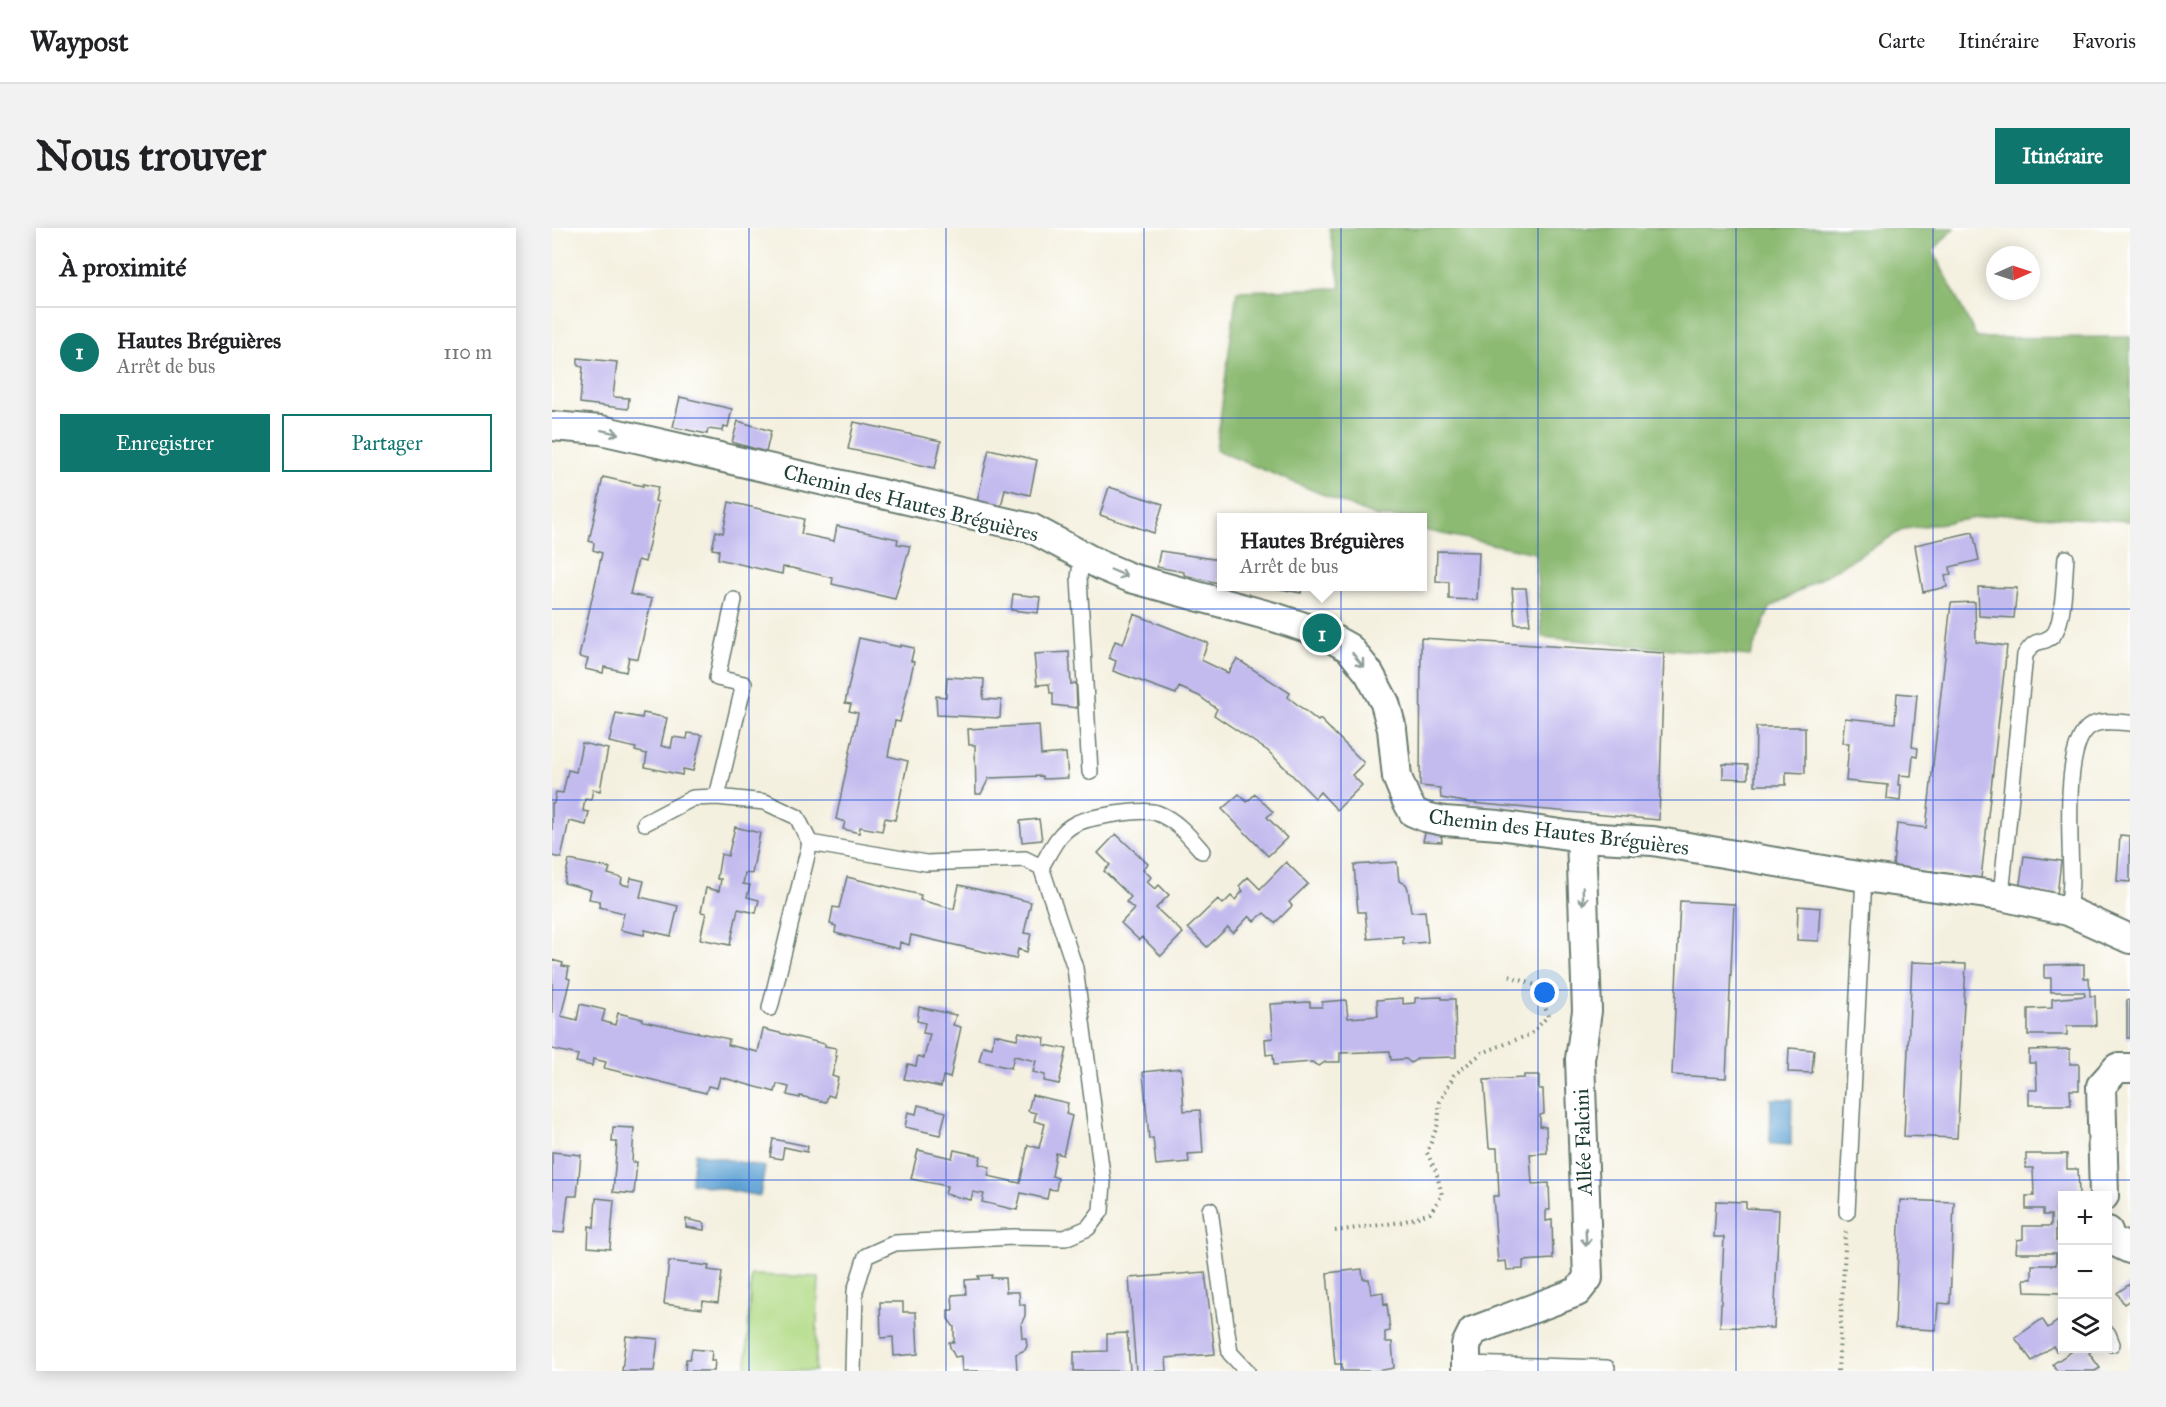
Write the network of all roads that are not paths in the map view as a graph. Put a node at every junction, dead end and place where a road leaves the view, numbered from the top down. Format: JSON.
{"nodes":[{"id":1,"x":552,"y":426,"type":"edge"},
{"id":2,"x":1082,"y":555,"type":"junction"},
{"id":3,"x":2066,"y":558,"type":"dead end"},
{"id":4,"x":734,"y":600,"type":"dead end"},
{"id":5,"x":2130,"y":723,"type":"edge"},
{"id":6,"x":1090,"y":772,"type":"dead end"},
{"id":7,"x":717,"y":797,"type":"junction"},
{"id":8,"x":645,"y":823,"type":"dead end"},
{"id":9,"x":1581,"y":837,"type":"junction"},
{"id":10,"x":810,"y":843,"type":"junction"},
{"id":11,"x":1202,"y":851,"type":"dead end"},
{"id":12,"x":1041,"y":867,"type":"junction"},
{"id":13,"x":1864,"y":877,"type":"junction"},
{"id":14,"x":2001,"y":896,"type":"junction"},
{"id":15,"x":2068,"y":911,"type":"junction"},
{"id":16,"x":2130,"y":939,"type":"edge"},
{"id":17,"x":770,"y":1008,"type":"dead end"},
{"id":18,"x":2130,"y":1068,"type":"edge"},
{"id":19,"x":2104,"y":1191,"type":"edge"},
{"id":20,"x":1210,"y":1210,"type":"dead end"},
{"id":21,"x":1847,"y":1212,"type":"road end"},
{"id":22,"x":1466,"y":1368,"type":"edge"},
{"id":23,"x":1607,"y":1368,"type":"dead end"},
{"id":24,"x":853,"y":1371,"type":"edge"},
{"id":25,"x":1247,"y":1371,"type":"edge"}],
"edges":[{"from":1,"to":2,"type":"street","name":"Chemin des Hautes Bréguières","one_way":true},
{"from":2,"to":6,"type":"lane"},
{"from":2,"to":9,"type":"street","name":"Chemin des Hautes Bréguières","one_way":true},
{"from":3,"to":14,"type":"lane"},
{"from":4,"to":7,"type":"lane"},
{"from":5,"to":15,"type":"lane"},
{"from":7,"to":8,"type":"lane"},
{"from":7,"to":10,"type":"lane"},
{"from":9,"to":13,"type":"street","name":"Chemin des Hautes Bréguières"},
{"from":9,"to":22,"type":"street","name":"Allée Falcini","one_way":true},
{"from":10,"to":12,"type":"lane"},
{"from":10,"to":17,"type":"lane"},
{"from":11,"to":12,"type":"lane"},
{"from":12,"to":24,"type":"lane"},
{"from":13,"to":14,"type":"street","name":"Chemin des Hautes Bréguières"},
{"from":13,"to":21,"type":"lane"},
{"from":14,"to":15,"type":"street","name":"Chemin des Hautes Bréguières"},
{"from":15,"to":16,"type":"street","name":"Chemin des Hautes Bréguières"},
{"from":18,"to":19,"type":"street"},
{"from":20,"to":25,"type":"lane"},
{"from":22,"to":23,"type":"lane"}]}
